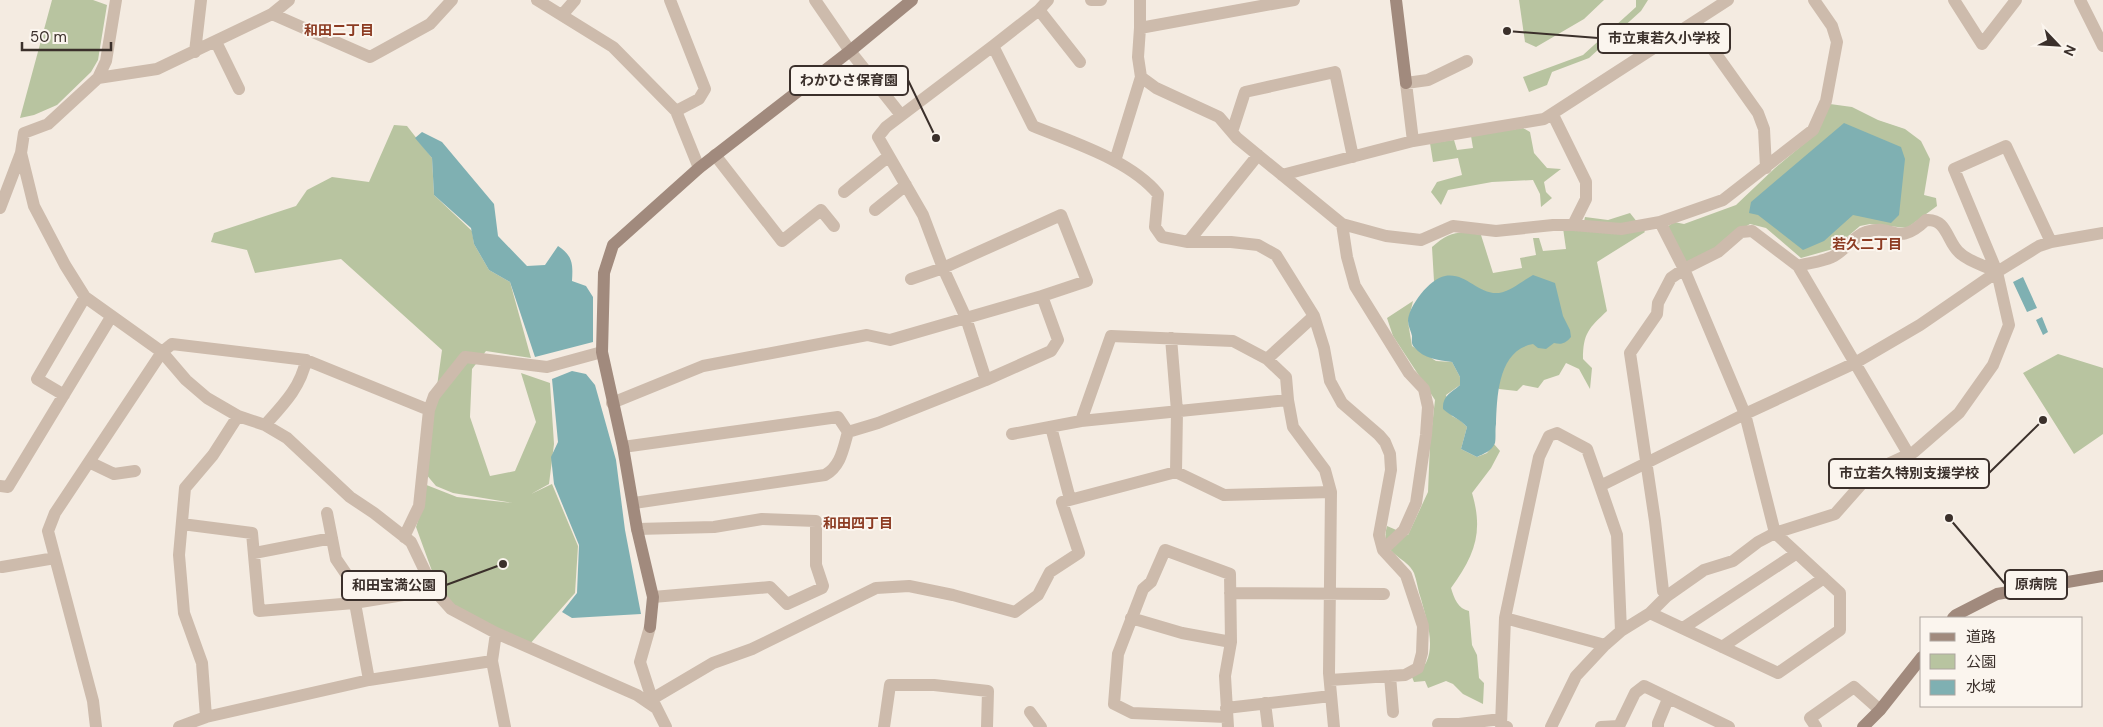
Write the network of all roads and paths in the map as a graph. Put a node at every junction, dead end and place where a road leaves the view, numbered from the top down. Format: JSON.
{"nodes":[{"id":1,"x":116,"y":0,"type":"edge"},
{"id":2,"x":201,"y":0,"type":"edge"},
{"id":3,"x":289,"y":0,"type":"edge"},
{"id":4,"x":452,"y":0,"type":"edge"},
{"id":5,"x":537,"y":0,"type":"edge"},
{"id":6,"x":575,"y":0,"type":"edge"},
{"id":7,"x":670,"y":0,"type":"edge"},
{"id":8,"x":815,"y":0,"type":"edge"},
{"id":9,"x":912,"y":0,"type":"edge"},
{"id":10,"x":1048,"y":0,"type":"edge"},
{"id":11,"x":1091,"y":0,"type":"edge"},
{"id":12,"x":1101,"y":0,"type":"edge"},
{"id":13,"x":1140,"y":0,"type":"edge"},
{"id":14,"x":1294,"y":0,"type":"edge"},
{"id":15,"x":1396,"y":0,"type":"edge"},
{"id":16,"x":1728,"y":0,"type":"edge"},
{"id":17,"x":1814,"y":0,"type":"edge"},
{"id":18,"x":1954,"y":0,"type":"edge"},
{"id":19,"x":2016,"y":0,"type":"edge"},
{"id":20,"x":2080,"y":0,"type":"edge"},
{"id":21,"x":1038,"y":10,"type":"junction"},
{"id":22,"x":272,"y":14,"type":"junction"},
{"id":23,"x":562,"y":15,"type":"junction"},
{"id":24,"x":1694,"y":22,"type":"junction"},
{"id":25,"x":1140,"y":28,"type":"junction"},
{"id":26,"x":216,"y":42,"type":"junction"},
{"id":27,"x":993,"y":46,"type":"junction"},
{"id":28,"x":2103,"y":46,"type":"edge"},
{"id":29,"x":850,"y":51,"type":"junction"},
{"id":30,"x":194,"y":52,"type":"junction"},
{"id":31,"x":1467,"y":61,"type":"dead end"},
{"id":32,"x":1080,"y":62,"type":"dead end"},
{"id":33,"x":1141,"y":77,"type":"junction"},
{"id":34,"x":98,"y":78,"type":"junction"},
{"id":35,"x":1406,"y":83,"type":"junction"},
{"id":36,"x":239,"y":89,"type":"dead end"},
{"id":37,"x":676,"y":111,"type":"junction"},
{"id":38,"x":901,"y":115,"type":"junction"},
{"id":39,"x":1553,"y":115,"type":"junction"},
{"id":40,"x":1232,"y":132,"type":"junction"},
{"id":41,"x":1413,"y":141,"type":"junction"},
{"id":42,"x":21,"y":153,"type":"junction"},
{"id":43,"x":715,"y":155,"type":"junction"},
{"id":44,"x":889,"y":156,"type":"junction"},
{"id":45,"x":1258,"y":156,"type":"junction"},
{"id":46,"x":1353,"y":157,"type":"junction"},
{"id":47,"x":1115,"y":161,"type":"junction"},
{"id":48,"x":699,"y":168,"type":"junction"},
{"id":49,"x":1766,"y":168,"type":"junction"},
{"id":50,"x":1282,"y":176,"type":"junction"},
{"id":51,"x":906,"y":185,"type":"junction"},
{"id":52,"x":844,"y":192,"type":"dead end"},
{"id":53,"x":0,"y":208,"type":"edge"},
{"id":54,"x":875,"y":210,"type":"dead end"},
{"id":55,"x":1660,"y":222,"type":"junction"},
{"id":56,"x":1342,"y":224,"type":"junction"},
{"id":57,"x":1573,"y":225,"type":"junction"},
{"id":58,"x":834,"y":226,"type":"dead end"},
{"id":59,"x":2103,"y":234,"type":"edge"},
{"id":60,"x":1188,"y":242,"type":"junction"},
{"id":61,"x":2051,"y":242,"type":"junction"},
{"id":62,"x":1798,"y":266,"type":"junction"},
{"id":63,"x":943,"y":268,"type":"junction"},
{"id":64,"x":1684,"y":269,"type":"junction"},
{"id":65,"x":1997,"y":272,"type":"junction"},
{"id":66,"x":911,"y":279,"type":"dead end"},
{"id":67,"x":1042,"y":296,"type":"junction"},
{"id":68,"x":85,"y":297,"type":"junction"},
{"id":69,"x":1314,"y":316,"type":"junction"},
{"id":70,"x":111,"y":317,"type":"junction"},
{"id":71,"x":966,"y":318,"type":"junction"},
{"id":72,"x":1170,"y":338,"type":"junction"},
{"id":73,"x":162,"y":352,"type":"junction"},
{"id":74,"x":602,"y":352,"type":"junction"},
{"id":75,"x":306,"y":360,"type":"junction"},
{"id":76,"x":1267,"y":360,"type":"junction"},
{"id":77,"x":1856,"y":363,"type":"junction"},
{"id":78,"x":986,"y":380,"type":"junction"},
{"id":79,"x":64,"y":395,"type":"junction"},
{"id":80,"x":1288,"y":400,"type":"junction"},
{"id":81,"x":612,"y":404,"type":"junction"},
{"id":82,"x":429,"y":410,"type":"junction"},
{"id":83,"x":1177,"y":411,"type":"junction"},
{"id":84,"x":1745,"y":414,"type":"junction"},
{"id":85,"x":238,"y":416,"type":"junction"},
{"id":86,"x":1081,"y":421,"type":"junction"},
{"id":87,"x":266,"y":425,"type":"junction"},
{"id":88,"x":1052,"y":427,"type":"junction"},
{"id":89,"x":848,"y":432,"type":"junction"},
{"id":90,"x":1012,"y":434,"type":"dead end"},
{"id":91,"x":623,"y":447,"type":"junction"},
{"id":92,"x":1909,"y":455,"type":"junction"},
{"id":93,"x":89,"y":462,"type":"junction"},
{"id":94,"x":1646,"y":463,"type":"junction"},
{"id":95,"x":134,"y":471,"type":"dead end"},
{"id":96,"x":1176,"y":472,"type":"junction"},
{"id":97,"x":0,"y":486,"type":"edge"},
{"id":98,"x":1600,"y":486,"type":"junction"},
{"id":99,"x":1331,"y":492,"type":"junction"},
{"id":100,"x":1070,"y":499,"type":"junction"},
{"id":101,"x":634,"y":503,"type":"junction"},
{"id":102,"x":327,"y":512,"type":"dead end"},
{"id":103,"x":182,"y":524,"type":"junction"},
{"id":104,"x":637,"y":529,"type":"junction"},
{"id":105,"x":1774,"y":533,"type":"junction"},
{"id":106,"x":404,"y":537,"type":"junction"},
{"id":107,"x":332,"y":538,"type":"junction"},
{"id":108,"x":1382,"y":550,"type":"junction"},
{"id":109,"x":1796,"y":553,"type":"junction"},
{"id":110,"x":254,"y":554,"type":"junction"},
{"id":111,"x":55,"y":558,"type":"junction"},
{"id":112,"x":2,"y":567,"type":"dead end"},
{"id":113,"x":2103,"y":576,"type":"edge"},
{"id":114,"x":1824,"y":578,"type":"junction"},
{"id":115,"x":434,"y":590,"type":"junction"},
{"id":116,"x":1230,"y":593,"type":"junction"},
{"id":117,"x":1384,"y":594,"type":"dead end"},
{"id":118,"x":1330,"y":595,"type":"junction"},
{"id":119,"x":1667,"y":596,"type":"junction"},
{"id":120,"x":653,"y":597,"type":"junction"},
{"id":121,"x":354,"y":603,"type":"junction"},
{"id":122,"x":1650,"y":613,"type":"junction"},
{"id":123,"x":1954,"y":617,"type":"edge"},
{"id":124,"x":1131,"y":618,"type":"junction"},
{"id":125,"x":1505,"y":618,"type":"junction"},
{"id":126,"x":1683,"y":628,"type":"junction"},
{"id":127,"x":1621,"y":631,"type":"junction"},
{"id":128,"x":496,"y":633,"type":"junction"},
{"id":129,"x":1231,"y":642,"type":"junction"},
{"id":130,"x":1605,"y":645,"type":"junction"},
{"id":131,"x":1722,"y":647,"type":"junction"},
{"id":132,"x":1920,"y":660,"type":"edge"},
{"id":133,"x":492,"y":661,"type":"junction"},
{"id":134,"x":1390,"y":676,"type":"junction"},
{"id":135,"x":369,"y":680,"type":"junction"},
{"id":136,"x":1330,"y":680,"type":"junction"},
{"id":137,"x":1331,"y":696,"type":"junction"},
{"id":138,"x":1668,"y":699,"type":"junction"},
{"id":139,"x":654,"y":703,"type":"junction"},
{"id":140,"x":1265,"y":703,"type":"junction"},
{"id":141,"x":1880,"y":710,"type":"junction"},
{"id":142,"x":1030,"y":712,"type":"dead end"},
{"id":143,"x":1393,"y":712,"type":"dead end"},
{"id":144,"x":1227,"y":717,"type":"edge"},
{"id":145,"x":206,"y":718,"type":"junction"},
{"id":146,"x":1504,"y":723,"type":"edge"},
{"id":147,"x":1438,"y":724,"type":"dead end"},
{"id":148,"x":96,"y":727,"type":"edge"},
{"id":149,"x":179,"y":727,"type":"edge"},
{"id":150,"x":505,"y":727,"type":"edge"},
{"id":151,"x":666,"y":727,"type":"edge"},
{"id":152,"x":884,"y":727,"type":"edge"},
{"id":153,"x":987,"y":727,"type":"edge"},
{"id":154,"x":1041,"y":727,"type":"edge"},
{"id":155,"x":1268,"y":727,"type":"edge"},
{"id":156,"x":1334,"y":727,"type":"edge"},
{"id":157,"x":1551,"y":727,"type":"edge"},
{"id":158,"x":1601,"y":727,"type":"edge"},
{"id":159,"x":1658,"y":727,"type":"edge"},
{"id":160,"x":1729,"y":727,"type":"edge"},
{"id":161,"x":1816,"y":727,"type":"edge"},
{"id":162,"x":1863,"y":727,"type":"edge"}],
"edges":[{"from":1,"to":34,"type":"street"},
{"from":2,"to":30,"type":"street"},
{"from":3,"to":22,"type":"street"},
{"from":4,"to":22,"type":"street"},
{"from":5,"to":23,"type":"street"},
{"from":6,"to":23,"type":"street"},
{"from":7,"to":37,"type":"street"},
{"from":8,"to":29,"type":"street"},
{"from":9,"to":29,"type":"street"},
{"from":10,"to":21,"type":"street"},
{"from":11,"to":12,"type":"street"},
{"from":13,"to":25,"type":"street"},
{"from":14,"to":25,"type":"street"},
{"from":15,"to":35,"type":"street"},
{"from":16,"to":24,"type":"street"},
{"from":17,"to":49,"type":"street"},
{"from":18,"to":19,"type":"street"},
{"from":20,"to":28,"type":"street"},
{"from":21,"to":27,"type":"street"},
{"from":21,"to":32,"type":"street"},
{"from":22,"to":26,"type":"street"},
{"from":23,"to":37,"type":"street"},
{"from":24,"to":39,"type":"street"},
{"from":24,"to":49,"type":"street"},
{"from":25,"to":33,"type":"street"},
{"from":26,"to":30,"type":"street"},
{"from":26,"to":36,"type":"street"},
{"from":27,"to":38,"type":"street"},
{"from":27,"to":47,"type":"street"},
{"from":29,"to":38,"type":"street"},
{"from":29,"to":43,"type":"street"},
{"from":30,"to":34,"type":"street"},
{"from":31,"to":35,"type":"street"},
{"from":33,"to":40,"type":"street"},
{"from":33,"to":47,"type":"street"},
{"from":34,"to":42,"type":"street"},
{"from":35,"to":41,"type":"street"},
{"from":37,"to":48,"type":"street"},
{"from":38,"to":44,"type":"street"},
{"from":39,"to":41,"type":"street"},
{"from":39,"to":57,"type":"street"},
{"from":40,"to":45,"type":"street"},
{"from":40,"to":46,"type":"street"},
{"from":41,"to":46,"type":"street"},
{"from":42,"to":53,"type":"street"},
{"from":42,"to":68,"type":"street"},
{"from":43,"to":48,"type":"street"},
{"from":43,"to":58,"type":"street"},
{"from":44,"to":51,"type":"street"},
{"from":44,"to":52,"type":"street"},
{"from":45,"to":50,"type":"street"},
{"from":45,"to":60,"type":"street"},
{"from":46,"to":50,"type":"street"},
{"from":47,"to":60,"type":"street"},
{"from":48,"to":74,"type":"street"},
{"from":49,"to":55,"type":"street"},
{"from":50,"to":56,"type":"street"},
{"from":51,"to":54,"type":"street"},
{"from":51,"to":63,"type":"street"},
{"from":55,"to":57,"type":"street"},
{"from":55,"to":64,"type":"street"},
{"from":56,"to":57,"type":"street"},
{"from":56,"to":108,"type":"street"},
{"from":59,"to":61,"type":"street"},
{"from":60,"to":69,"type":"street"},
{"from":61,"to":65,"type":"street"},
{"from":61,"to":65,"type":"street"},
{"from":62,"to":64,"type":"street"},
{"from":62,"to":65,"type":"street"},
{"from":62,"to":77,"type":"street"},
{"from":63,"to":66,"type":"street"},
{"from":63,"to":67,"type":"street"},
{"from":63,"to":71,"type":"street"},
{"from":64,"to":84,"type":"street"},
{"from":64,"to":94,"type":"street"},
{"from":65,"to":77,"type":"street"},
{"from":65,"to":92,"type":"street"},
{"from":67,"to":71,"type":"street"},
{"from":67,"to":78,"type":"street"},
{"from":68,"to":70,"type":"street"},
{"from":68,"to":79,"type":"street"},
{"from":69,"to":76,"type":"street"},
{"from":69,"to":108,"type":"street"},
{"from":70,"to":73,"type":"street"},
{"from":70,"to":79,"type":"street"},
{"from":71,"to":78,"type":"street"},
{"from":71,"to":81,"type":"street"},
{"from":72,"to":76,"type":"street"},
{"from":72,"to":83,"type":"street"},
{"from":72,"to":86,"type":"street"},
{"from":73,"to":75,"type":"street"},
{"from":73,"to":85,"type":"street"},
{"from":73,"to":93,"type":"street"},
{"from":74,"to":81,"type":"street"},
{"from":74,"to":82,"type":"street"},
{"from":75,"to":82,"type":"street"},
{"from":75,"to":87,"type":"street"},
{"from":76,"to":80,"type":"street"},
{"from":77,"to":84,"type":"street"},
{"from":77,"to":92,"type":"street"},
{"from":78,"to":89,"type":"street"},
{"from":79,"to":97,"type":"street"},
{"from":80,"to":83,"type":"street"},
{"from":80,"to":99,"type":"street"},
{"from":81,"to":91,"type":"street"},
{"from":82,"to":106,"type":"street"},
{"from":83,"to":86,"type":"street"},
{"from":83,"to":96,"type":"street"},
{"from":84,"to":94,"type":"street"},
{"from":84,"to":105,"type":"street"},
{"from":85,"to":87,"type":"street"},
{"from":85,"to":103,"type":"street"},
{"from":86,"to":88,"type":"street"},
{"from":87,"to":106,"type":"street"},
{"from":88,"to":90,"type":"street"},
{"from":88,"to":100,"type":"street"},
{"from":89,"to":91,"type":"street"},
{"from":89,"to":101,"type":"street"},
{"from":91,"to":101,"type":"street"},
{"from":92,"to":105,"type":"street"},
{"from":93,"to":95,"type":"street"},
{"from":93,"to":111,"type":"street"},
{"from":94,"to":98,"type":"street"},
{"from":94,"to":119,"type":"street"},
{"from":96,"to":99,"type":"street"},
{"from":96,"to":100,"type":"street"},
{"from":98,"to":125,"type":"street"},
{"from":98,"to":127,"type":"street"},
{"from":99,"to":118,"type":"street"},
{"from":100,"to":139,"type":"street"},
{"from":101,"to":104,"type":"street"},
{"from":102,"to":107,"type":"street"},
{"from":103,"to":110,"type":"street"},
{"from":103,"to":145,"type":"street"},
{"from":104,"to":120,"type":"street"},
{"from":104,"to":120,"type":"street"},
{"from":105,"to":109,"type":"street"},
{"from":105,"to":119,"type":"street"},
{"from":106,"to":115,"type":"street"},
{"from":107,"to":110,"type":"street"},
{"from":107,"to":121,"type":"street"},
{"from":108,"to":134,"type":"street"},
{"from":109,"to":114,"type":"street"},
{"from":109,"to":126,"type":"street"},
{"from":110,"to":121,"type":"street"},
{"from":111,"to":112,"type":"street"},
{"from":111,"to":148,"type":"street"},
{"from":113,"to":123,"type":"street"},
{"from":114,"to":131,"type":"street"},
{"from":114,"to":131,"type":"street"},
{"from":115,"to":121,"type":"street"},
{"from":115,"to":128,"type":"street"},
{"from":116,"to":118,"type":"street"},
{"from":116,"to":124,"type":"street"},
{"from":116,"to":129,"type":"street"},
{"from":117,"to":118,"type":"street"},
{"from":118,"to":136,"type":"street"},
{"from":119,"to":122,"type":"street"},
{"from":120,"to":139,"type":"street"},
{"from":121,"to":135,"type":"street"},
{"from":122,"to":126,"type":"street"},
{"from":122,"to":127,"type":"street"},
{"from":124,"to":129,"type":"street"},
{"from":124,"to":144,"type":"street"},
{"from":125,"to":130,"type":"street"},
{"from":125,"to":146,"type":"street"},
{"from":126,"to":131,"type":"street"},
{"from":127,"to":130,"type":"street"},
{"from":128,"to":133,"type":"street"},
{"from":128,"to":139,"type":"street"},
{"from":129,"to":144,"type":"street"},
{"from":130,"to":157,"type":"street"},
{"from":132,"to":141,"type":"street"},
{"from":133,"to":135,"type":"street"},
{"from":133,"to":150,"type":"street"},
{"from":134,"to":136,"type":"street"},
{"from":134,"to":143,"type":"street"},
{"from":135,"to":145,"type":"street"},
{"from":136,"to":137,"type":"street"},
{"from":137,"to":140,"type":"street"},
{"from":137,"to":156,"type":"street"},
{"from":138,"to":158,"type":"street"},
{"from":138,"to":159,"type":"street"},
{"from":138,"to":160,"type":"street"},
{"from":139,"to":151,"type":"street"},
{"from":140,"to":144,"type":"street"},
{"from":140,"to":155,"type":"street"},
{"from":141,"to":161,"type":"street"},
{"from":141,"to":162,"type":"street"},
{"from":142,"to":154,"type":"street"},
{"from":145,"to":149,"type":"street"},
{"from":146,"to":147,"type":"street"},
{"from":152,"to":153,"type":"street"}]}
